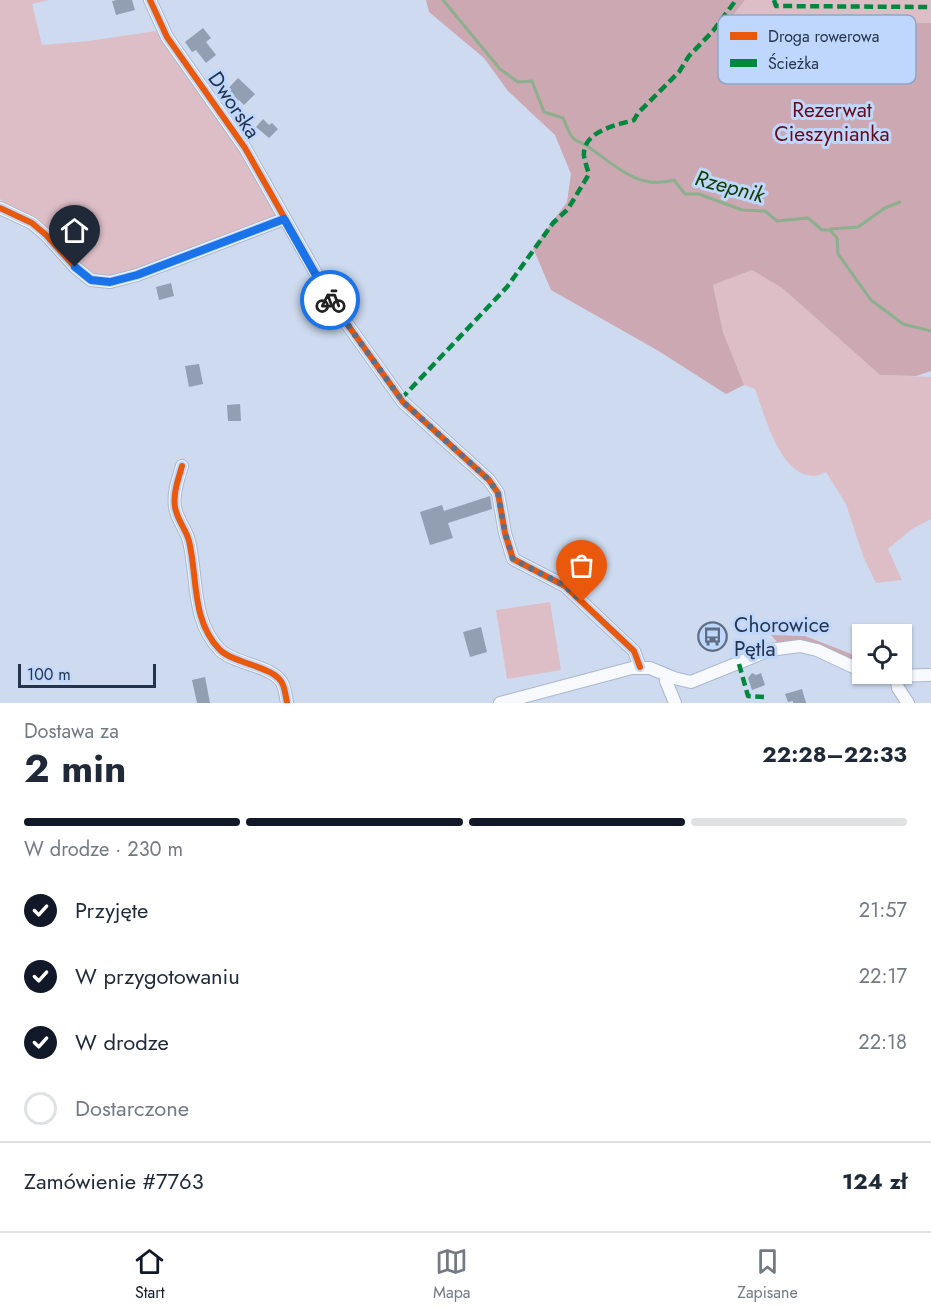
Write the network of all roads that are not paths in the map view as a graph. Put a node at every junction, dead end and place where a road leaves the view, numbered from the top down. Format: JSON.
{"nodes":[{"id":1,"x":150,"y":0,"type":"edge"},
{"id":2,"x":0,"y":208,"type":"edge"},
{"id":3,"x":284,"y":219,"type":"junction"},
{"id":4,"x":182,"y":466,"type":"dead end"},
{"id":5,"x":852,"y":667,"type":"edge"},
{"id":6,"x":640,"y":668,"type":"junction"},
{"id":7,"x":931,"y":675,"type":"edge"},
{"id":8,"x":668,"y":676,"type":"junction"},
{"id":9,"x":912,"y":676,"type":"edge"},
{"id":10,"x":691,"y":682,"type":"junction"},
{"id":11,"x":897,"y":684,"type":"edge"},
{"id":12,"x":287,"y":703,"type":"edge"},
{"id":13,"x":500,"y":703,"type":"edge"},
{"id":14,"x":676,"y":703,"type":"edge"},
{"id":15,"x":908,"y":703,"type":"edge"}],
"edges":[{"from":1,"to":3,"type":"street","name":"Dworska"},
{"from":2,"to":3,"type":"street"},
{"from":3,"to":6,"type":"street","name":"Dworska"},
{"from":4,"to":12,"type":"street"},
{"from":5,"to":10,"type":"street"},
{"from":6,"to":8,"type":"street"},
{"from":6,"to":13,"type":"street"},
{"from":7,"to":9,"type":"street"},
{"from":8,"to":10,"type":"street"},
{"from":8,"to":14,"type":"street"},
{"from":10,"to":14,"type":"street"},
{"from":11,"to":15,"type":"street"}]}
